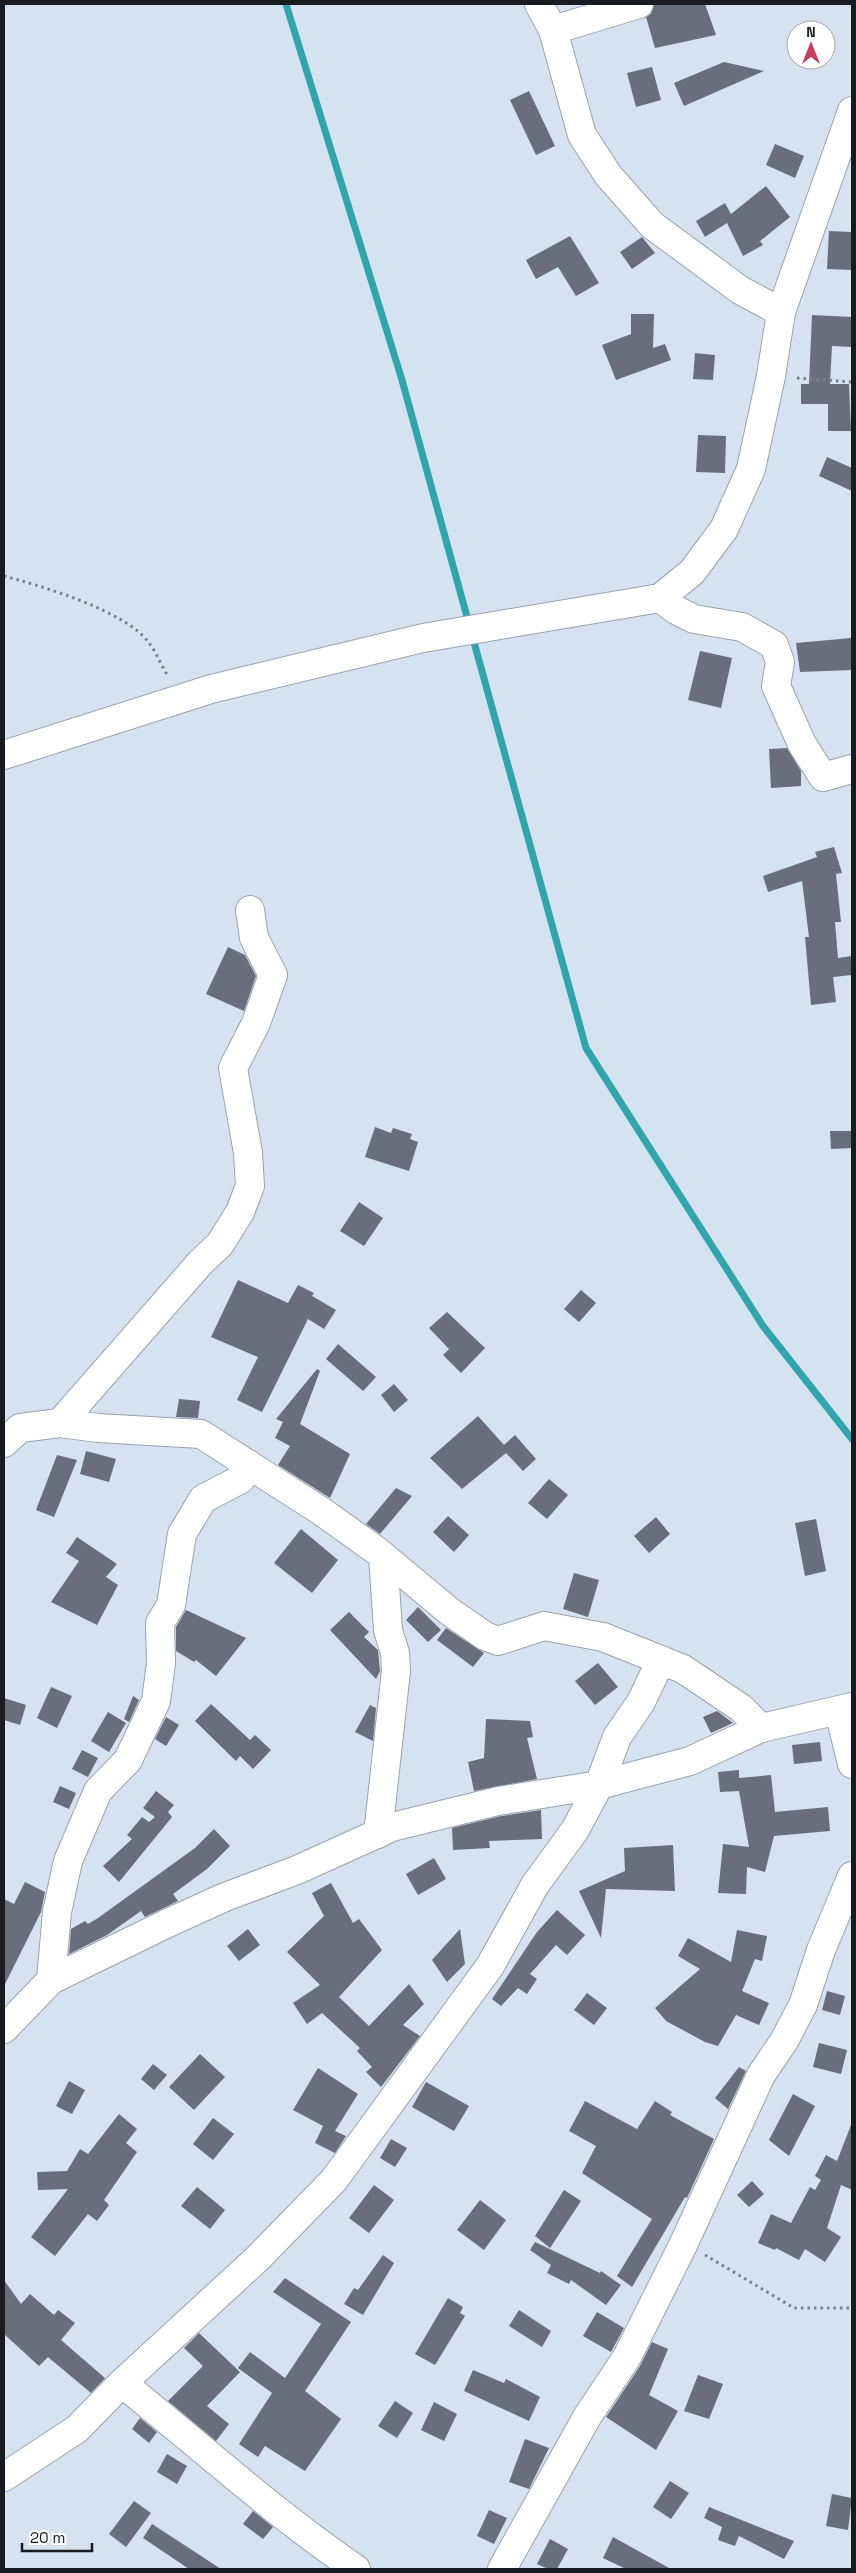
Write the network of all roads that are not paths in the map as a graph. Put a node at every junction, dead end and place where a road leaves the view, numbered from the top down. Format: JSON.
{"nodes":[{"id":1,"x":539,"y":4,"type":"edge"},
{"id":2,"x":639,"y":4,"type":"edge"},
{"id":3,"x":553,"y":30,"type":"junction"},
{"id":4,"x":852,"y":111,"type":"edge"},
{"id":5,"x":782,"y":312,"type":"junction"},
{"id":6,"x":660,"y":598,"type":"junction"},
{"id":7,"x":4,"y":755,"type":"edge"},
{"id":8,"x":852,"y":769,"type":"edge"},
{"id":9,"x":250,"y":910,"type":"dead end"},
{"id":10,"x":60,"y":1423,"type":"junction"},
{"id":11,"x":4,"y":1443,"type":"edge"},
{"id":12,"x":248,"y":1464,"type":"junction"},
{"id":13,"x":383,"y":1556,"type":"junction"},
{"id":14,"x":661,"y":1660,"type":"junction"},
{"id":15,"x":846,"y":1709,"type":"edge"},
{"id":16,"x":761,"y":1728,"type":"junction"},
{"id":17,"x":852,"y":1764,"type":"edge"},
{"id":18,"x":599,"y":1785,"type":"junction"},
{"id":19,"x":378,"y":1834,"type":"junction"},
{"id":20,"x":852,"y":1876,"type":"edge"},
{"id":21,"x":50,"y":1980,"type":"junction"},
{"id":22,"x":4,"y":2030,"type":"edge"},
{"id":23,"x":122,"y":2383,"type":"junction"},
{"id":24,"x":4,"y":2477,"type":"edge"},
{"id":25,"x":356,"y":2569,"type":"edge"},
{"id":26,"x":502,"y":2569,"type":"edge"}],
"edges":[{"from":1,"to":3,"type":"street"},
{"from":2,"to":3,"type":"street"},
{"from":3,"to":5,"type":"street"},
{"from":4,"to":5,"type":"street"},
{"from":5,"to":6,"type":"street"},
{"from":6,"to":7,"type":"street"},
{"from":6,"to":8,"type":"street"},
{"from":9,"to":10,"type":"street"},
{"from":10,"to":11,"type":"street"},
{"from":10,"to":12,"type":"street"},
{"from":12,"to":13,"type":"street"},
{"from":12,"to":21,"type":"street"},
{"from":13,"to":14,"type":"street"},
{"from":13,"to":19,"type":"street"},
{"from":14,"to":16,"type":"street"},
{"from":14,"to":18,"type":"street"},
{"from":15,"to":16,"type":"street"},
{"from":15,"to":17,"type":"street"},
{"from":16,"to":18,"type":"street"},
{"from":18,"to":19,"type":"street"},
{"from":18,"to":23,"type":"street"},
{"from":19,"to":21,"type":"street"},
{"from":20,"to":26,"type":"street"},
{"from":21,"to":22,"type":"street"},
{"from":23,"to":24,"type":"street"},
{"from":23,"to":25,"type":"street"}]}
